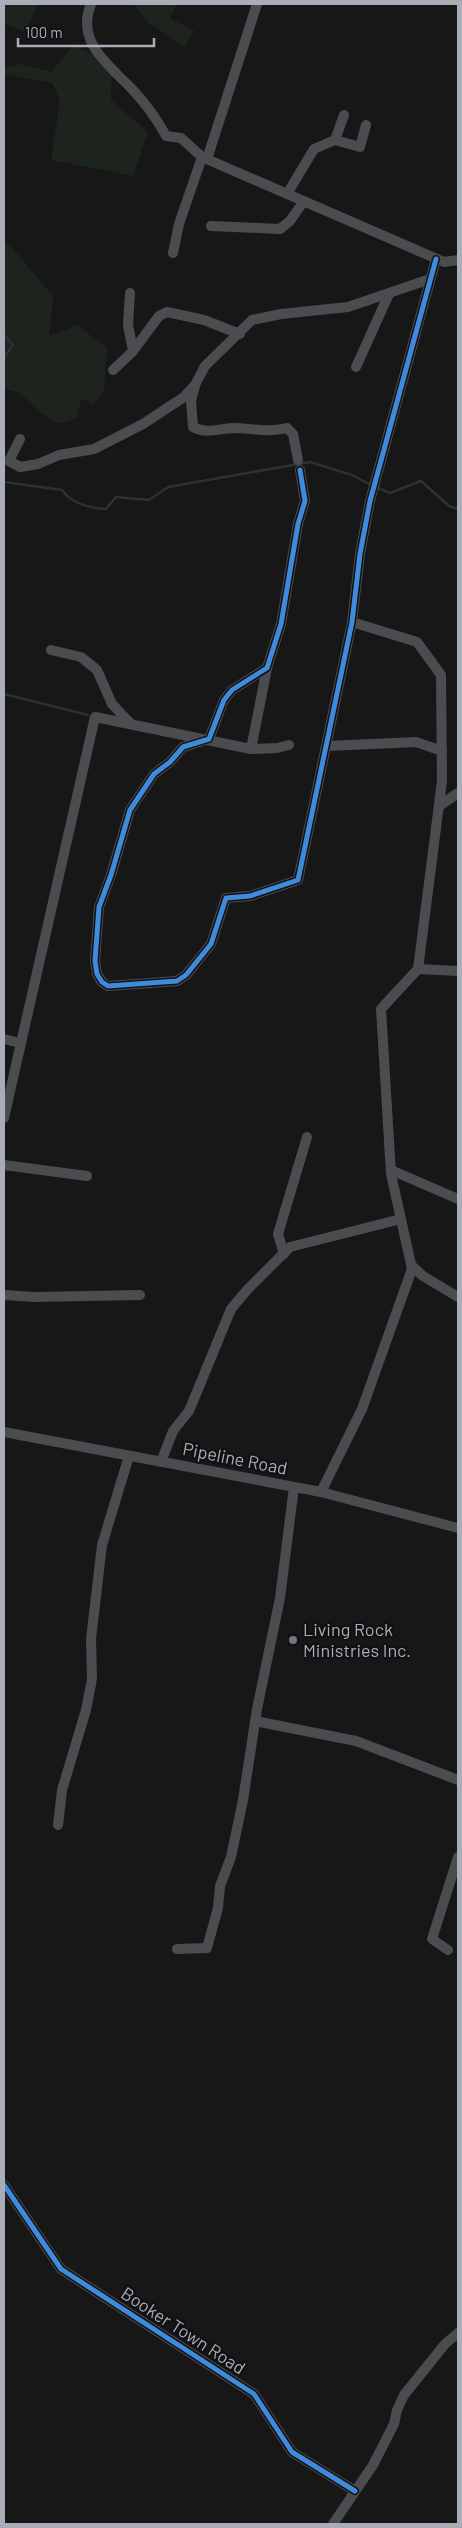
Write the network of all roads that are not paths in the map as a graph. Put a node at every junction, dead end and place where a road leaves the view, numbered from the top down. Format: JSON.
{"nodes":[{"id":1,"x":91,"y":4,"type":"edge"},
{"id":2,"x":256,"y":4,"type":"edge"},
{"id":3,"x":344,"y":115,"type":"dead end"},
{"id":4,"x":366,"y":125,"type":"dead end"},
{"id":5,"x":335,"y":140,"type":"junction"},
{"id":6,"x":205,"y":158,"type":"junction"},
{"id":7,"x":287,"y":194,"type":"junction"},
{"id":8,"x":304,"y":201,"type":"junction"},
{"id":9,"x":211,"y":226,"type":"dead end"},
{"id":10,"x":173,"y":253,"type":"dead end"},
{"id":11,"x":436,"y":259,"type":"junction"},
{"id":12,"x":458,"y":260,"type":"edge"},
{"id":13,"x":430,"y":279,"type":"junction"},
{"id":14,"x":130,"y":293,"type":"dead end"},
{"id":15,"x":389,"y":294,"type":"junction"},
{"id":16,"x":240,"y":334,"type":"junction"},
{"id":17,"x":133,"y":351,"type":"junction"},
{"id":18,"x":356,"y":367,"type":"dead end"},
{"id":19,"x":113,"y":370,"type":"dead end"},
{"id":20,"x":195,"y":386,"type":"junction"},
{"id":21,"x":20,"y":439,"type":"dead end"},
{"id":22,"x":352,"y":622,"type":"junction"},
{"id":23,"x":51,"y":650,"type":"dead end"},
{"id":24,"x":267,"y":668,"type":"junction"},
{"id":25,"x":130,"y":724,"type":"junction"},
{"id":26,"x":210,"y":739,"type":"junction"},
{"id":27,"x":289,"y":745,"type":"dead end"},
{"id":28,"x":327,"y":746,"type":"junction"},
{"id":29,"x":251,"y":749,"type":"junction"},
{"id":30,"x":442,"y":751,"type":"junction"},
{"id":31,"x":458,"y":793,"type":"edge"},
{"id":32,"x":439,"y":806,"type":"junction"},
{"id":33,"x":418,"y":969,"type":"junction"},
{"id":34,"x":458,"y":971,"type":"edge"},
{"id":35,"x":4,"y":1039,"type":"edge"},
{"id":36,"x":20,"y":1043,"type":"junction"},
{"id":37,"x":4,"y":1118,"type":"edge"},
{"id":38,"x":307,"y":1137,"type":"dead end"},
{"id":39,"x":4,"y":1165,"type":"edge"},
{"id":40,"x":391,"y":1170,"type":"junction"},
{"id":41,"x":87,"y":1176,"type":"dead end"},
{"id":42,"x":458,"y":1199,"type":"edge"},
{"id":43,"x":401,"y":1219,"type":"junction"},
{"id":44,"x":284,"y":1254,"type":"junction"},
{"id":45,"x":411,"y":1265,"type":"junction"},
{"id":46,"x":423,"y":1276,"type":"junction"},
{"id":47,"x":406,"y":1282,"type":"junction"},
{"id":48,"x":4,"y":1295,"type":"edge"},
{"id":49,"x":140,"y":1295,"type":"dead end"},
{"id":50,"x":458,"y":1297,"type":"edge"},
{"id":51,"x":4,"y":1432,"type":"edge"},
{"id":52,"x":129,"y":1456,"type":"junction"},
{"id":53,"x":161,"y":1462,"type":"junction"},
{"id":54,"x":294,"y":1487,"type":"junction"},
{"id":55,"x":322,"y":1492,"type":"junction"},
{"id":56,"x":458,"y":1528,"type":"edge"},
{"id":57,"x":255,"y":1721,"type":"junction"},
{"id":58,"x":458,"y":1780,"type":"edge"},
{"id":59,"x":58,"y":1825,"type":"dead end"},
{"id":60,"x":458,"y":1857,"type":"edge"},
{"id":61,"x":177,"y":1949,"type":"dead end"},
{"id":62,"x":448,"y":1950,"type":"dead end"},
{"id":63,"x":4,"y":2185,"type":"edge"},
{"id":64,"x":458,"y":2332,"type":"edge"},
{"id":65,"x":355,"y":2491,"type":"junction"},
{"id":66,"x":333,"y":2524,"type":"edge"}],
"edges":[{"from":1,"to":6,"type":"street"},
{"from":2,"to":6,"type":"street"},
{"from":3,"to":5,"type":"street"},
{"from":4,"to":5,"type":"street"},
{"from":5,"to":7,"type":"street"},
{"from":6,"to":7,"type":"street"},
{"from":6,"to":10,"type":"street"},
{"from":7,"to":8,"type":"street"},
{"from":8,"to":9,"type":"street"},
{"from":8,"to":11,"type":"street"},
{"from":11,"to":12,"type":"street"},
{"from":11,"to":13,"type":"street"},
{"from":13,"to":15,"type":"street"},
{"from":13,"to":22,"type":"street"},
{"from":14,"to":17,"type":"street"},
{"from":15,"to":16,"type":"street"},
{"from":15,"to":18,"type":"street"},
{"from":16,"to":17,"type":"street"},
{"from":16,"to":20,"type":"street"},
{"from":17,"to":19,"type":"street"},
{"from":20,"to":21,"type":"street"},
{"from":20,"to":24,"type":"street"},
{"from":22,"to":28,"type":"street"},
{"from":22,"to":30,"type":"street"},
{"from":23,"to":25,"type":"street"},
{"from":24,"to":26,"type":"street"},
{"from":24,"to":29,"type":"street"},
{"from":25,"to":26,"type":"street"},
{"from":25,"to":36,"type":"street"},
{"from":26,"to":28,"type":"street"},
{"from":26,"to":29,"type":"street"},
{"from":27,"to":29,"type":"street"},
{"from":28,"to":30,"type":"street"},
{"from":30,"to":32,"type":"street"},
{"from":31,"to":32,"type":"street"},
{"from":32,"to":33,"type":"street"},
{"from":33,"to":34,"type":"street"},
{"from":33,"to":40,"type":"street"},
{"from":35,"to":36,"type":"street"},
{"from":36,"to":37,"type":"street"},
{"from":38,"to":44,"type":"street"},
{"from":39,"to":41,"type":"street"},
{"from":40,"to":42,"type":"street"},
{"from":40,"to":43,"type":"street"},
{"from":43,"to":44,"type":"street"},
{"from":43,"to":45,"type":"street"},
{"from":44,"to":53,"type":"street"},
{"from":45,"to":46,"type":"street"},
{"from":45,"to":47,"type":"street"},
{"from":46,"to":47,"type":"street"},
{"from":46,"to":50,"type":"street"},
{"from":47,"to":55,"type":"street"},
{"from":48,"to":49,"type":"street"},
{"from":51,"to":52,"type":"street","name":"Pipeline Road"},
{"from":52,"to":53,"type":"street","name":"Pipeline Road"},
{"from":52,"to":59,"type":"street"},
{"from":53,"to":54,"type":"street","name":"Pipeline Road"},
{"from":54,"to":55,"type":"street","name":"Pipeline Road"},
{"from":54,"to":57,"type":"street"},
{"from":55,"to":56,"type":"street","name":"Pipeline Road"},
{"from":57,"to":58,"type":"street"},
{"from":57,"to":61,"type":"street"},
{"from":60,"to":62,"type":"street"},
{"from":63,"to":65,"type":"street","name":"Booker Town Road"},
{"from":64,"to":65,"type":"street"},
{"from":65,"to":66,"type":"street"}]}
